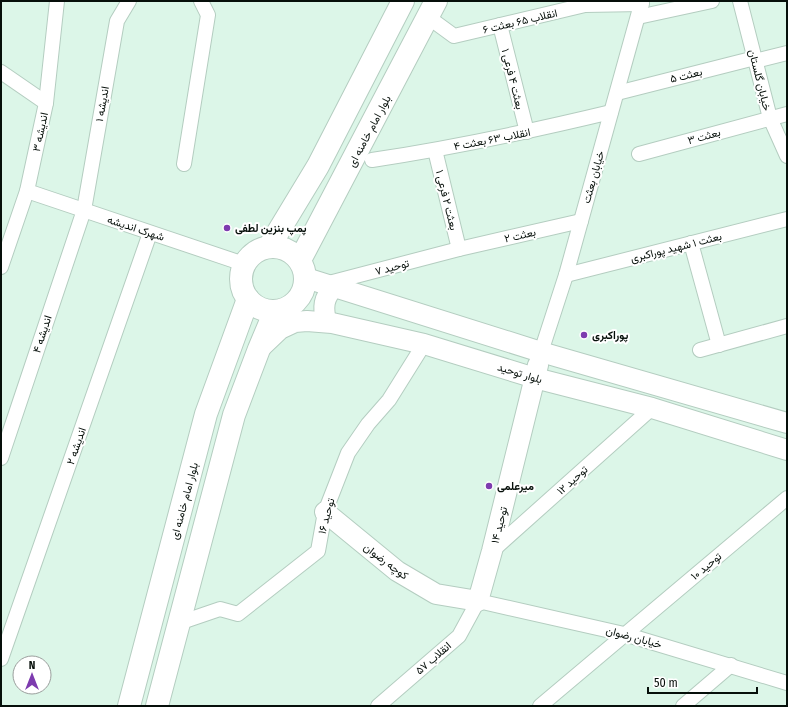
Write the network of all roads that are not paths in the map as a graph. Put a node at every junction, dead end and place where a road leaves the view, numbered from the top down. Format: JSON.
{"nodes":[{"id":1,"x":58,"y":1,"type":"edge"},
{"id":2,"x":129,"y":1,"type":"edge"},
{"id":3,"x":201,"y":1,"type":"edge"},
{"id":4,"x":403,"y":1,"type":"edge"},
{"id":5,"x":712,"y":1,"type":"edge"},
{"id":6,"x":740,"y":1,"type":"edge"},
{"id":7,"x":580,"y":4,"type":"edge"},
{"id":8,"x":641,"y":7,"type":"edge"},
{"id":9,"x":432,"y":9,"type":"edge"},
{"id":10,"x":500,"y":25,"type":"junction"},
{"id":11,"x":787,"y":53,"type":"edge"},
{"id":12,"x":755,"y":59,"type":"junction"},
{"id":13,"x":1,"y":72,"type":"edge"},
{"id":14,"x":616,"y":93,"type":"junction"},
{"id":15,"x":46,"y":103,"type":"junction"},
{"id":16,"x":611,"y":112,"type":"junction"},
{"id":17,"x":787,"y":114,"type":"edge"},
{"id":18,"x":770,"y":118,"type":"junction"},
{"id":19,"x":527,"y":132,"type":"junction"},
{"id":20,"x":435,"y":150,"type":"junction"},
{"id":21,"x":638,"y":154,"type":"dead end"},
{"id":22,"x":787,"y":156,"type":"edge"},
{"id":23,"x":372,"y":160,"type":"dead end"},
{"id":24,"x":184,"y":164,"type":"dead end"},
{"id":25,"x":27,"y":191,"type":"junction"},
{"id":26,"x":84,"y":210,"type":"junction"},
{"id":27,"x":787,"y":219,"type":"edge"},
{"id":28,"x":581,"y":221,"type":"junction"},
{"id":29,"x":150,"y":232,"type":"junction"},
{"id":30,"x":691,"y":243,"type":"junction"},
{"id":31,"x":269,"y":247,"type":"junction"},
{"id":32,"x":459,"y":249,"type":"junction"},
{"id":33,"x":244,"y":264,"type":"junction"},
{"id":34,"x":1,"y":267,"type":"edge"},
{"id":35,"x":566,"y":275,"type":"junction"},
{"id":36,"x":316,"y":277,"type":"junction"},
{"id":37,"x":248,"y":299,"type":"junction"},
{"id":38,"x":275,"y":311,"type":"junction"},
{"id":39,"x":326,"y":322,"type":"junction"},
{"id":40,"x":787,"y":326,"type":"edge"},
{"id":41,"x":424,"y":344,"type":"junction"},
{"id":42,"x":719,"y":345,"type":"junction"},
{"id":43,"x":259,"y":349,"type":"junction"},
{"id":44,"x":700,"y":350,"type":"dead end"},
{"id":45,"x":541,"y":352,"type":"junction"},
{"id":46,"x":536,"y":378,"type":"junction"},
{"id":47,"x":652,"y":408,"type":"junction"},
{"id":48,"x":787,"y":423,"type":"edge"},
{"id":49,"x":787,"y":450,"type":"edge"},
{"id":50,"x":1,"y":458,"type":"edge"},
{"id":51,"x":188,"y":488,"type":"junction"},
{"id":52,"x":214,"y":492,"type":"junction"},
{"id":53,"x":787,"y":498,"type":"edge"},
{"id":54,"x":325,"y":512,"type":"junction"},
{"id":55,"x":492,"y":551,"type":"junction"},
{"id":56,"x":158,"y":596,"type":"junction"},
{"id":57,"x":186,"y":599,"type":"junction"},
{"id":58,"x":478,"y":601,"type":"junction"},
{"id":59,"x":179,"y":623,"type":"junction"},
{"id":60,"x":624,"y":634,"type":"junction"},
{"id":61,"x":1,"y":659,"type":"edge"},
{"id":62,"x":731,"y":665,"type":"junction"},
{"id":63,"x":787,"y":683,"type":"edge"},
{"id":64,"x":129,"y":706,"type":"edge"},
{"id":65,"x":157,"y":706,"type":"edge"},
{"id":66,"x":378,"y":706,"type":"edge"},
{"id":67,"x":540,"y":706,"type":"edge"},
{"id":68,"x":683,"y":706,"type":"edge"}],
"edges":[{"from":1,"to":15,"type":"street"},
{"from":2,"to":26,"type":"street","name":"اندیشه ۱"},
{"from":3,"to":24,"type":"street"},
{"from":4,"to":31,"type":"main road"},
{"from":5,"to":8,"type":"street","name":"انقلاب ۶۵ بعثت ۶"},
{"from":6,"to":12,"type":"street","name":"خیابان گلستان"},
{"from":7,"to":8,"type":"street","name":"انقلاب ۶۵ بعثت ۶"},
{"from":7,"to":10,"type":"street","name":"انقلاب ۶۵ بعثت ۶"},
{"from":8,"to":14,"type":"street","name":"خیابان بعثت"},
{"from":9,"to":10,"type":"street","name":"انقلاب ۶۵ بعثت ۶"},
{"from":9,"to":36,"type":"main road","name":"بلوار امام خامنه ای"},
{"from":10,"to":19,"type":"street","name":"بعثت ۴ فرعی ۱"},
{"from":11,"to":12,"type":"street","name":"بعثت ۵"},
{"from":12,"to":14,"type":"street","name":"بعثت ۵"},
{"from":12,"to":18,"type":"street","name":"خیابان گلستان"},
{"from":13,"to":15,"type":"street","name":"اندیشه ۳"},
{"from":14,"to":16,"type":"street","name":"خیابان بعثت"},
{"from":15,"to":25,"type":"street","name":"اندیشه ۳"},
{"from":16,"to":19,"type":"street","name":"انقلاب ۶۳ بعثت ۴"},
{"from":16,"to":28,"type":"street","name":"خیابان بعثت"},
{"from":17,"to":18,"type":"street","name":"بعثت ۳"},
{"from":18,"to":21,"type":"street","name":"بعثت ۳"},
{"from":18,"to":22,"type":"street","name":"خیابان گلستان"},
{"from":19,"to":20,"type":"street","name":"انقلاب ۶۳ بعثت ۴"},
{"from":20,"to":23,"type":"street","name":"انقلاب ۶۳ بعثت ۴"},
{"from":20,"to":32,"type":"street","name":"بعثت ۲ فرعی ۱"},
{"from":25,"to":26,"type":"street","name":"شهرک اندیشه"},
{"from":25,"to":34,"type":"street","name":"اندیشه ۳"},
{"from":26,"to":29,"type":"street","name":"شهرک اندیشه"},
{"from":26,"to":50,"type":"street","name":"اندیشه ۴"},
{"from":27,"to":30,"type":"street","name":"بعثت ۱ شهید پوراکبری"},
{"from":28,"to":32,"type":"street","name":"بعثت ۲"},
{"from":28,"to":35,"type":"street","name":"خیابان بعثت"},
{"from":29,"to":33,"type":"street","name":"شهرک اندیشه"},
{"from":29,"to":61,"type":"street","name":"اندیشه ۲"},
{"from":30,"to":35,"type":"street","name":"بعثت ۱ شهید پوراکبری"},
{"from":30,"to":42,"type":"street"},
{"from":31,"to":33,"type":"main road"},
{"from":31,"to":36,"type":"main road"},
{"from":32,"to":36,"type":"street","name":"توحید ۷"},
{"from":33,"to":37,"type":"main road"},
{"from":35,"to":45,"type":"street","name":"خیابان بعثت"},
{"from":36,"to":38,"type":"main road"},
{"from":36,"to":39,"type":"street"},
{"from":36,"to":45,"type":"street"},
{"from":37,"to":38,"type":"main road"},
{"from":37,"to":51,"type":"main road","name":"بلوار امام خامنه ای"},
{"from":38,"to":43,"type":"main road"},
{"from":39,"to":41,"type":"street","name":"بلوار توحید"},
{"from":39,"to":43,"type":"street","name":"بلوار توحید"},
{"from":40,"to":42,"type":"street"},
{"from":41,"to":46,"type":"street","name":"بلوار توحید"},
{"from":41,"to":54,"type":"street","name":"توحید ۱۶"},
{"from":42,"to":44,"type":"street"},
{"from":43,"to":52,"type":"main road"},
{"from":45,"to":46,"type":"street","name":"توحید ۱۴"},
{"from":45,"to":48,"type":"street"},
{"from":46,"to":47,"type":"street","name":"بلوار توحید"},
{"from":46,"to":55,"type":"street","name":"توحید ۱۴"},
{"from":47,"to":49,"type":"street","name":"بلوار توحید"},
{"from":47,"to":55,"type":"street","name":"توحید ۱۲"},
{"from":51,"to":52,"type":"main road"},
{"from":51,"to":56,"type":"main road","name":"بلوار امام خامنه ای"},
{"from":52,"to":57,"type":"main road"},
{"from":53,"to":60,"type":"street","name":"توحید ۱۰"},
{"from":54,"to":58,"type":"street","name":"کوچه رضوان"},
{"from":54,"to":59,"type":"street","name":"توحید ۱۶"},
{"from":55,"to":58,"type":"street","name":"توحید ۱۴"},
{"from":56,"to":57,"type":"main road"},
{"from":56,"to":64,"type":"main road","name":"بلوار امام خامنه ای"},
{"from":57,"to":59,"type":"main road"},
{"from":58,"to":60,"type":"street","name":"خیابان رضوان"},
{"from":58,"to":66,"type":"street","name":"انقلاب ۵۷"},
{"from":59,"to":65,"type":"main road"},
{"from":60,"to":62,"type":"street","name":"خیابان رضوان"},
{"from":60,"to":67,"type":"street","name":"توحید ۱۰"},
{"from":62,"to":63,"type":"street","name":"خیابان رضوان"},
{"from":62,"to":68,"type":"street"}]}
